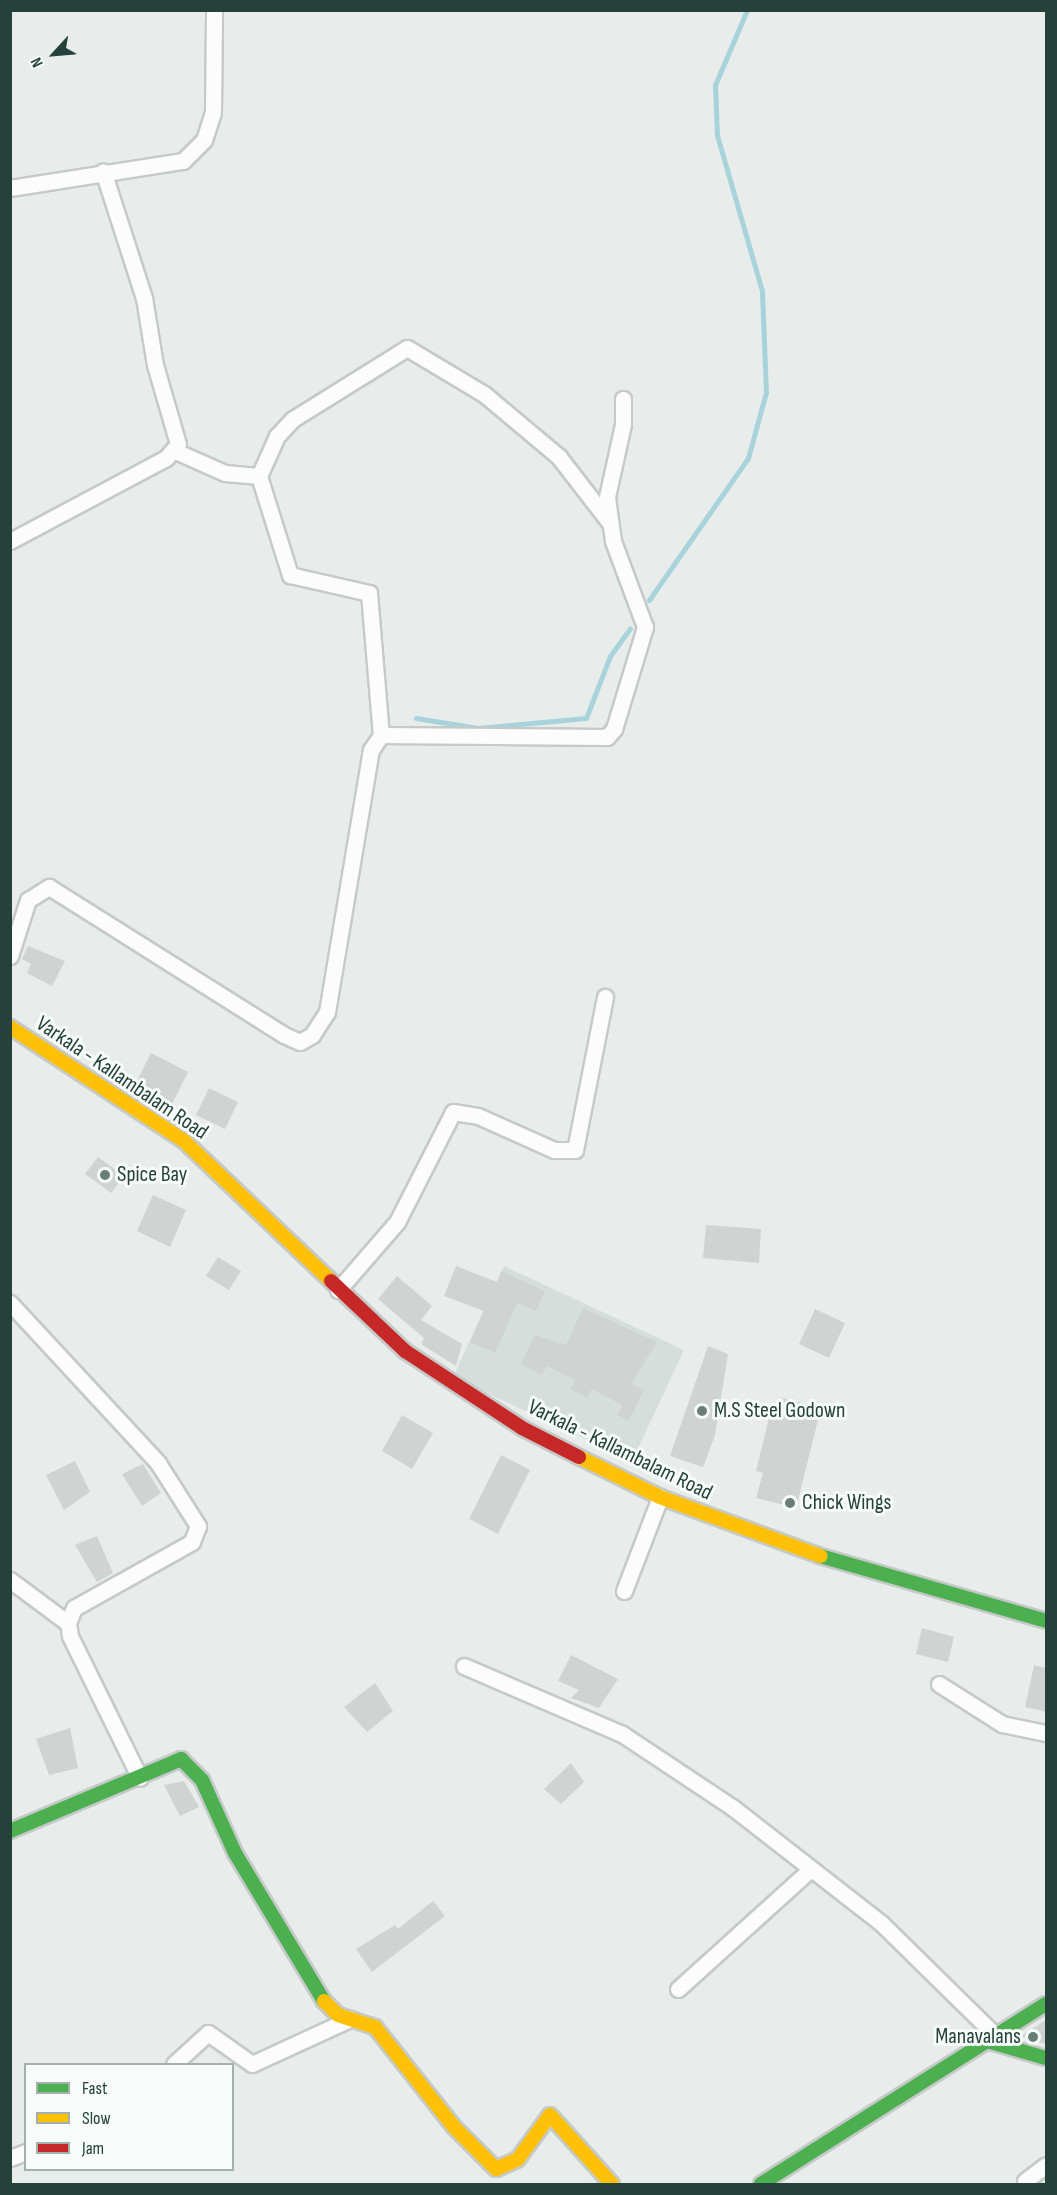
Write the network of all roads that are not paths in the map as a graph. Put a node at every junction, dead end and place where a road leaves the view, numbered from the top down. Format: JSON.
{"nodes":[{"id":1,"x":214,"y":10,"type":"edge"},
{"id":2,"x":103,"y":171,"type":"junction"},
{"id":3,"x":10,"y":188,"type":"edge"},
{"id":4,"x":623,"y":399,"type":"dead end"},
{"id":5,"x":173,"y":450,"type":"junction"},
{"id":6,"x":259,"y":477,"type":"junction"},
{"id":7,"x":611,"y":524,"type":"junction"},
{"id":8,"x":10,"y":541,"type":"edge"},
{"id":9,"x":381,"y":735,"type":"junction"},
{"id":10,"x":10,"y":956,"type":"edge"},
{"id":11,"x":605,"y":997,"type":"dead end"},
{"id":12,"x":10,"y":1027,"type":"edge"},
{"id":13,"x":338,"y":1290,"type":"junction"},
{"id":14,"x":10,"y":1303,"type":"edge"},
{"id":15,"x":660,"y":1497,"type":"junction"},
{"id":16,"x":10,"y":1580,"type":"edge"},
{"id":17,"x":624,"y":1591,"type":"dead end"},
{"id":18,"x":1047,"y":1621,"type":"edge"},
{"id":19,"x":68,"y":1623,"type":"junction"},
{"id":20,"x":464,"y":1666,"type":"dead end"},
{"id":21,"x":939,"y":1684,"type":"dead end"},
{"id":22,"x":1047,"y":1733,"type":"edge"},
{"id":23,"x":140,"y":1778,"type":"junction"},
{"id":24,"x":10,"y":1831,"type":"edge"},
{"id":25,"x":811,"y":1869,"type":"junction"},
{"id":26,"x":678,"y":1989,"type":"dead end"},
{"id":27,"x":1047,"y":2004,"type":"edge"},
{"id":28,"x":350,"y":2019,"type":"junction"},
{"id":29,"x":992,"y":2039,"type":"junction"},
{"id":30,"x":1047,"y":2058,"type":"edge"},
{"id":31,"x":175,"y":2063,"type":"edge"},
{"id":32,"x":1047,"y":2165,"type":"edge"},
{"id":33,"x":1025,"y":2181,"type":"dead end"},
{"id":34,"x":612,"y":2184,"type":"edge"},
{"id":35,"x":761,"y":2184,"type":"edge"}],
"edges":[{"from":1,"to":2,"type":"street"},
{"from":2,"to":3,"type":"street"},
{"from":2,"to":5,"type":"street"},
{"from":4,"to":7,"type":"street"},
{"from":5,"to":6,"type":"street"},
{"from":5,"to":8,"type":"street"},
{"from":6,"to":7,"type":"street"},
{"from":6,"to":9,"type":"street"},
{"from":7,"to":9,"type":"street"},
{"from":9,"to":10,"type":"street"},
{"from":11,"to":13,"type":"street"},
{"from":12,"to":13,"type":"main road","name":"Varkala - Kallambalam Road"},
{"from":13,"to":15,"type":"main road","name":"Varkala - Kallambalam Road"},
{"from":14,"to":19,"type":"street"},
{"from":15,"to":17,"type":"street"},
{"from":15,"to":18,"type":"main road","name":"Varkala - Kallambalam Road"},
{"from":16,"to":19,"type":"street"},
{"from":19,"to":23,"type":"street"},
{"from":20,"to":25,"type":"street"},
{"from":21,"to":22,"type":"street"},
{"from":23,"to":24,"type":"main road"},
{"from":23,"to":28,"type":"main road"},
{"from":25,"to":26,"type":"street"},
{"from":25,"to":29,"type":"street"},
{"from":27,"to":29,"type":"main road"},
{"from":28,"to":31,"type":"street"},
{"from":28,"to":34,"type":"main road"},
{"from":29,"to":30,"type":"main road"},
{"from":29,"to":35,"type":"main road"},
{"from":32,"to":33,"type":"street"}]}
